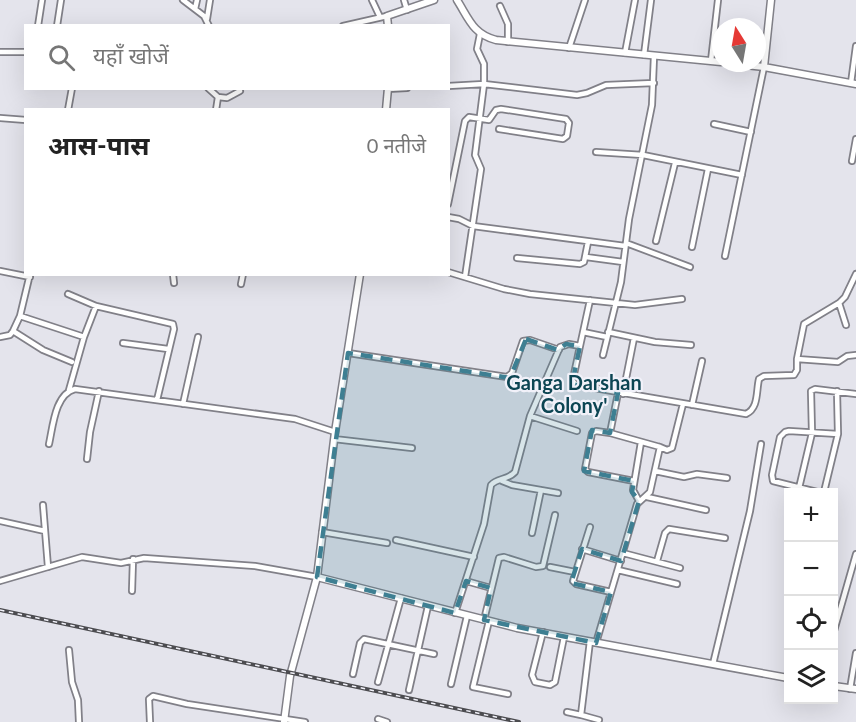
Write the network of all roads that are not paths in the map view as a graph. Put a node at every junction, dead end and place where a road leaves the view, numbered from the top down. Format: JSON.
{"nodes":[{"id":1,"x":42,"y":0,"type":"edge"},
{"id":2,"x":61,"y":0,"type":"edge"},
{"id":3,"x":183,"y":0,"type":"edge"},
{"id":4,"x":197,"y":0,"type":"edge"},
{"id":5,"x":210,"y":0,"type":"edge"},
{"id":6,"x":372,"y":0,"type":"edge"},
{"id":7,"x":404,"y":0,"type":"edge"},
{"id":8,"x":434,"y":0,"type":"edge"},
{"id":9,"x":458,"y":0,"type":"edge"},
{"id":10,"x":585,"y":0,"type":"edge"},
{"id":11,"x":635,"y":0,"type":"edge"},
{"id":12,"x":651,"y":0,"type":"edge"},
{"id":13,"x":717,"y":0,"type":"edge"},
{"id":14,"x":771,"y":0,"type":"edge"},
{"id":15,"x":500,"y":6,"type":"dead end"},
{"id":16,"x":195,"y":9,"type":"junction"},
{"id":17,"x":407,"y":9,"type":"junction"},
{"id":18,"x":383,"y":17,"type":"junction"},
{"id":19,"x":207,"y":19,"type":"junction"},
{"id":20,"x":38,"y":24,"type":"edge"},
{"id":21,"x":57,"y":24,"type":"edge"},
{"id":22,"x":208,"y":24,"type":"edge"},
{"id":23,"x":352,"y":24,"type":"edge"},
{"id":24,"x":387,"y":24,"type":"edge"},
{"id":25,"x":480,"y":34,"type":"junction"},
{"id":26,"x":508,"y":42,"type":"junction"},
{"id":27,"x":856,"y":46,"type":"edge"},
{"id":28,"x":569,"y":48,"type":"junction"},
{"id":29,"x":766,"y":48,"type":"edge"},
{"id":30,"x":0,"y":52,"type":"edge"},
{"id":31,"x":24,"y":52,"type":"edge"},
{"id":32,"x":625,"y":53,"type":"junction"},
{"id":33,"x":644,"y":55,"type":"junction"},
{"id":34,"x":654,"y":56,"type":"junction"},
{"id":35,"x":711,"y":61,"type":"joint"},
{"id":36,"x":766,"y":67,"type":"edge"},
{"id":37,"x":763,"y":72,"type":"edge"},
{"id":38,"x":654,"y":83,"type":"junction"},
{"id":39,"x":854,"y":83,"type":"edge"},
{"id":40,"x":484,"y":84,"type":"junction"},
{"id":41,"x":450,"y":86,"type":"edge"},
{"id":42,"x":72,"y":90,"type":"edge"},
{"id":43,"x":210,"y":90,"type":"edge"},
{"id":44,"x":388,"y":90,"type":"edge"},
{"id":45,"x":240,"y":91,"type":"dead end"},
{"id":46,"x":218,"y":97,"type":"junction"},
{"id":47,"x":68,"y":108,"type":"edge"},
{"id":48,"x":216,"y":108,"type":"edge"},
{"id":49,"x":386,"y":108,"type":"edge"},
{"id":50,"x":0,"y":118,"type":"edge"},
{"id":51,"x":479,"y":118,"type":"junction"},
{"id":52,"x":24,"y":120,"type":"edge"},
{"id":53,"x":714,"y":124,"type":"dead end"},
{"id":54,"x":499,"y":129,"type":"dead end"},
{"id":55,"x":751,"y":132,"type":"junction"},
{"id":56,"x":856,"y":139,"type":"edge"},
{"id":57,"x":596,"y":152,"type":"dead end"},
{"id":58,"x":643,"y":155,"type":"junction"},
{"id":59,"x":852,"y":161,"type":"dead end"},
{"id":60,"x":675,"y":163,"type":"junction"},
{"id":61,"x":708,"y":169,"type":"junction"},
{"id":62,"x":742,"y":175,"type":"junction"},
{"id":63,"x":450,"y":194,"type":"edge"},
{"id":64,"x":450,"y":217,"type":"edge"},
{"id":65,"x":473,"y":226,"type":"junction"},
{"id":66,"x":656,"y":241,"type":"dead end"},
{"id":67,"x":588,"y":242,"type":"junction"},
{"id":68,"x":625,"y":244,"type":"junction"},
{"id":69,"x":692,"y":247,"type":"dead end"},
{"id":70,"x":725,"y":256,"type":"dead end"},
{"id":71,"x":586,"y":257,"type":"junction"},
{"id":72,"x":517,"y":258,"type":"dead end"},
{"id":73,"x":623,"y":262,"type":"junction"},
{"id":74,"x":690,"y":267,"type":"dead end"},
{"id":75,"x":0,"y":271,"type":"edge"},
{"id":76,"x":450,"y":273,"type":"edge"},
{"id":77,"x":856,"y":274,"type":"edge"},
{"id":78,"x":24,"y":275,"type":"edge"},
{"id":79,"x":30,"y":276,"type":"edge"},
{"id":80,"x":173,"y":276,"type":"edge"},
{"id":81,"x":243,"y":276,"type":"edge"},
{"id":82,"x":360,"y":276,"type":"edge"},
{"id":83,"x":465,"y":277,"type":"junction"},
{"id":84,"x":174,"y":283,"type":"dead end"},
{"id":85,"x":241,"y":284,"type":"dead end"},
{"id":86,"x":68,"y":294,"type":"dead end"},
{"id":87,"x":682,"y":299,"type":"dead end"},
{"id":88,"x":590,"y":300,"type":"junction"},
{"id":89,"x":616,"y":303,"type":"junction"},
{"id":90,"x":839,"y":303,"type":"junction"},
{"id":91,"x":96,"y":306,"type":"junction"},
{"id":92,"x":20,"y":316,"type":"junction"},
{"id":93,"x":846,"y":325,"type":"dead end"},
{"id":94,"x":14,"y":331,"type":"junction"},
{"id":95,"x":583,"y":332,"type":"junction"},
{"id":96,"x":608,"y":334,"type":"junction"},
{"id":97,"x":0,"y":337,"type":"edge"},
{"id":98,"x":84,"y":337,"type":"junction"},
{"id":99,"x":198,"y":337,"type":"dead end"},
{"id":100,"x":634,"y":338,"type":"junction"},
{"id":101,"x":123,"y":343,"type":"dead end"},
{"id":102,"x":691,"y":345,"type":"dead end"},
{"id":103,"x":580,"y":346,"type":"junction"},
{"id":104,"x":168,"y":349,"type":"junction"},
{"id":105,"x":559,"y":350,"type":"junction"},
{"id":106,"x":348,"y":353,"type":"junction"},
{"id":107,"x":603,"y":355,"type":"dead end"},
{"id":108,"x":856,"y":355,"type":"edge"},
{"id":109,"x":797,"y":359,"type":"junction"},
{"id":110,"x":702,"y":361,"type":"dead end"},
{"id":111,"x":72,"y":362,"type":"dead end"},
{"id":112,"x":69,"y":390,"type":"junction"},
{"id":113,"x":99,"y":391,"type":"junction"},
{"id":114,"x":837,"y":391,"type":"junction"},
{"id":115,"x":621,"y":394,"type":"junction"},
{"id":116,"x":856,"y":394,"type":"edge"},
{"id":117,"x":157,"y":400,"type":"junction"},
{"id":118,"x":183,"y":404,"type":"junction"},
{"id":119,"x":683,"y":404,"type":"junction"},
{"id":120,"x":692,"y":405,"type":"junction"},
{"id":121,"x":530,"y":416,"type":"junction"},
{"id":122,"x":577,"y":431,"type":"dead end"},
{"id":123,"x":610,"y":433,"type":"junction"},
{"id":124,"x":812,"y":434,"type":"junction"},
{"id":125,"x":838,"y":434,"type":"junction"},
{"id":126,"x":335,"y":436,"type":"junction"},
{"id":127,"x":641,"y":442,"type":"junction"},
{"id":128,"x":49,"y":444,"type":"dead end"},
{"id":129,"x":761,"y":444,"type":"dead end"},
{"id":130,"x":660,"y":447,"type":"junction"},
{"id":131,"x":412,"y":448,"type":"dead end"},
{"id":132,"x":87,"y":459,"type":"dead end"},
{"id":133,"x":655,"y":471,"type":"junction"},
{"id":134,"x":727,"y":478,"type":"dead end"},
{"id":135,"x":501,"y":480,"type":"junction"},
{"id":136,"x":634,"y":481,"type":"junction"},
{"id":137,"x":799,"y":488,"type":"joint"},
{"id":138,"x":825,"y":488,"type":"edge"},
{"id":139,"x":541,"y":490,"type":"junction"},
{"id":140,"x":558,"y":493,"type":"dead end"},
{"id":141,"x":646,"y":497,"type":"junction"},
{"id":142,"x":639,"y":501,"type":"junction"},
{"id":143,"x":43,"y":505,"type":"dead end"},
{"id":144,"x":706,"y":510,"type":"dead end"},
{"id":145,"x":555,"y":515,"type":"dead end"},
{"id":146,"x":0,"y":521,"type":"edge"},
{"id":147,"x":590,"y":527,"type":"dead end"},
{"id":148,"x":45,"y":531,"type":"junction"},
{"id":149,"x":322,"y":532,"type":"junction"},
{"id":150,"x":531,"y":534,"type":"dead end"},
{"id":151,"x":725,"y":538,"type":"dead end"},
{"id":152,"x":396,"y":540,"type":"dead end"},
{"id":153,"x":387,"y":543,"type":"dead end"},
{"id":154,"x":582,"y":549,"type":"junction"},
{"id":155,"x":623,"y":553,"type":"junction"},
{"id":156,"x":856,"y":554,"type":"edge"},
{"id":157,"x":474,"y":557,"type":"junction"},
{"id":158,"x":133,"y":559,"type":"junction"},
{"id":159,"x":621,"y":561,"type":"junction"},
{"id":160,"x":657,"y":561,"type":"junction"},
{"id":161,"x":48,"y":567,"type":"junction"},
{"id":162,"x":549,"y":567,"type":"dead end"},
{"id":163,"x":680,"y":568,"type":"dead end"},
{"id":164,"x":618,"y":570,"type":"junction"},
{"id":165,"x":575,"y":572,"type":"junction"},
{"id":166,"x":317,"y":577,"type":"junction"},
{"id":167,"x":0,"y":581,"type":"edge"},
{"id":168,"x":466,"y":581,"type":"junction"},
{"id":169,"x":677,"y":584,"type":"dead end"},
{"id":170,"x":491,"y":588,"type":"junction"},
{"id":171,"x":132,"y":591,"type":"dead end"},
{"id":172,"x":611,"y":592,"type":"junction"},
{"id":173,"x":400,"y":598,"type":"junction"},
{"id":174,"x":838,"y":604,"type":"edge"},
{"id":175,"x":841,"y":605,"type":"junction"},
{"id":176,"x":428,"y":606,"type":"junction"},
{"id":177,"x":455,"y":613,"type":"junction"},
{"id":178,"x":467,"y":616,"type":"junction"},
{"id":179,"x":838,"y":616,"type":"edge"},
{"id":180,"x":486,"y":621,"type":"junction"},
{"id":181,"x":543,"y":632,"type":"junction"},
{"id":182,"x":564,"y":637,"type":"junction"},
{"id":183,"x":593,"y":642,"type":"junction"},
{"id":184,"x":388,"y":644,"type":"junction"},
{"id":185,"x":69,"y":650,"type":"dead end"},
{"id":186,"x":418,"y":650,"type":"junction"},
{"id":187,"x":856,"y":653,"type":"edge"},
{"id":188,"x":434,"y":654,"type":"dead end"},
{"id":189,"x":713,"y":664,"type":"junction"},
{"id":190,"x":353,"y":674,"type":"dead end"},
{"id":191,"x":784,"y":677,"type":"edge"},
{"id":192,"x":378,"y":681,"type":"dead end"},
{"id":193,"x":451,"y":684,"type":"dead end"},
{"id":194,"x":838,"y":687,"type":"edge"},
{"id":195,"x":853,"y":689,"type":"edge"},
{"id":196,"x":409,"y":690,"type":"dead end"},
{"id":197,"x":508,"y":694,"type":"dead end"},
{"id":198,"x":567,"y":712,"type":"dead end"},
{"id":199,"x":581,"y":716,"type":"junction"},
{"id":200,"x":378,"y":718,"type":"dead end"},
{"id":201,"x":599,"y":720,"type":"dead end"},
{"id":202,"x":284,"y":721,"type":"edge"},
{"id":203,"x":79,"y":722,"type":"edge"},
{"id":204,"x":150,"y":722,"type":"edge"},
{"id":205,"x":305,"y":722,"type":"edge"},
{"id":206,"x":387,"y":722,"type":"edge"}],
"edges":[{"from":1,"to":20,"type":"street"},
{"from":2,"to":21,"type":"street"},
{"from":3,"to":16,"type":"street"},
{"from":4,"to":16,"type":"street"},
{"from":5,"to":19,"type":"street"},
{"from":6,"to":18,"type":"street"},
{"from":7,"to":17,"type":"street"},
{"from":8,"to":17,"type":"street"},
{"from":9,"to":25,"type":"street"},
{"from":10,"to":28,"type":"street"},
{"from":11,"to":32,"type":"street"},
{"from":12,"to":33,"type":"street"},
{"from":13,"to":35,"type":"street"},
{"from":14,"to":29,"type":"street"},
{"from":15,"to":26,"type":"street"},
{"from":16,"to":19,"type":"street"},
{"from":17,"to":18,"type":"street"},
{"from":18,"to":23,"type":"street"},
{"from":18,"to":24,"type":"street"},
{"from":19,"to":22,"type":"street"},
{"from":25,"to":26,"type":"street"},
{"from":25,"to":40,"type":"street"},
{"from":26,"to":28,"type":"street"},
{"from":27,"to":39,"type":"street"},
{"from":28,"to":32,"type":"street"},
{"from":30,"to":31,"type":"street"},
{"from":32,"to":33,"type":"street"},
{"from":33,"to":34,"type":"street"},
{"from":34,"to":35,"type":"street"},
{"from":34,"to":38,"type":"street"},
{"from":36,"to":39,"type":"street"},
{"from":37,"to":55,"type":"street"},
{"from":38,"to":40,"type":"street"},
{"from":38,"to":58,"type":"street"},
{"from":40,"to":41,"type":"street"},
{"from":40,"to":51,"type":"street"},
{"from":42,"to":47,"type":"street"},
{"from":43,"to":46,"type":"street"},
{"from":44,"to":49,"type":"street"},
{"from":45,"to":46,"type":"street"},
{"from":46,"to":48,"type":"street"},
{"from":50,"to":52,"type":"street"},
{"from":51,"to":54,"type":"street"},
{"from":51,"to":63,"type":"street"},
{"from":51,"to":65,"type":"street"},
{"from":53,"to":55,"type":"street"},
{"from":55,"to":62,"type":"street"},
{"from":56,"to":59,"type":"street"},
{"from":57,"to":58,"type":"street"},
{"from":58,"to":60,"type":"street"},
{"from":58,"to":68,"type":"street"},
{"from":60,"to":61,"type":"street"},
{"from":60,"to":66,"type":"street"},
{"from":61,"to":62,"type":"street"},
{"from":61,"to":69,"type":"street"},
{"from":62,"to":70,"type":"street"},
{"from":64,"to":65,"type":"street"},
{"from":65,"to":67,"type":"street"},
{"from":65,"to":83,"type":"street"},
{"from":67,"to":68,"type":"street"},
{"from":67,"to":71,"type":"street"},
{"from":68,"to":73,"type":"street"},
{"from":68,"to":74,"type":"street"},
{"from":71,"to":72,"type":"street"},
{"from":71,"to":73,"type":"street"},
{"from":73,"to":89,"type":"street"},
{"from":75,"to":78,"type":"street"},
{"from":76,"to":83,"type":"street"},
{"from":77,"to":90,"type":"street"},
{"from":79,"to":92,"type":"street"},
{"from":80,"to":84,"type":"street"},
{"from":81,"to":85,"type":"street"},
{"from":82,"to":106,"type":"street"},
{"from":83,"to":88,"type":"street"},
{"from":86,"to":91,"type":"street"},
{"from":87,"to":89,"type":"street"},
{"from":88,"to":89,"type":"street"},
{"from":88,"to":95,"type":"street"},
{"from":89,"to":96,"type":"street"},
{"from":90,"to":93,"type":"street"},
{"from":90,"to":109,"type":"street"},
{"from":91,"to":98,"type":"street"},
{"from":91,"to":104,"type":"street"},
{"from":92,"to":94,"type":"street"},
{"from":92,"to":98,"type":"street"},
{"from":94,"to":97,"type":"street"},
{"from":94,"to":111,"type":"street"},
{"from":95,"to":96,"type":"street"},
{"from":95,"to":103,"type":"street"},
{"from":96,"to":100,"type":"street"},
{"from":96,"to":107,"type":"street"},
{"from":98,"to":112,"type":"street"},
{"from":99,"to":118,"type":"street"},
{"from":100,"to":102,"type":"street"},
{"from":100,"to":115,"type":"street"},
{"from":101,"to":104,"type":"street"},
{"from":103,"to":105,"type":"street"},
{"from":103,"to":115,"type":"street"},
{"from":104,"to":117,"type":"street"},
{"from":105,"to":106,"type":"street"},
{"from":105,"to":121,"type":"street"},
{"from":106,"to":126,"type":"street"},
{"from":108,"to":109,"type":"street"},
{"from":109,"to":120,"type":"street"},
{"from":110,"to":120,"type":"street"},
{"from":112,"to":113,"type":"street"},
{"from":112,"to":128,"type":"street"},
{"from":113,"to":117,"type":"street"},
{"from":113,"to":132,"type":"street"},
{"from":114,"to":116,"type":"street"},
{"from":114,"to":124,"type":"street"},
{"from":114,"to":125,"type":"street"},
{"from":115,"to":119,"type":"street"},
{"from":115,"to":123,"type":"street"},
{"from":117,"to":118,"type":"street"},
{"from":118,"to":126,"type":"street"},
{"from":119,"to":120,"type":"street"},
{"from":119,"to":130,"type":"street"},
{"from":121,"to":122,"type":"street"},
{"from":121,"to":135,"type":"street"},
{"from":123,"to":127,"type":"street"},
{"from":123,"to":136,"type":"street"},
{"from":124,"to":125,"type":"street"},
{"from":124,"to":137,"type":"street"},
{"from":124,"to":137,"type":"street"},
{"from":125,"to":138,"type":"street"},
{"from":126,"to":131,"type":"street"},
{"from":126,"to":149,"type":"street"},
{"from":127,"to":130,"type":"street"},
{"from":127,"to":136,"type":"street"},
{"from":129,"to":189,"type":"street"},
{"from":130,"to":133,"type":"street"},
{"from":133,"to":134,"type":"street"},
{"from":133,"to":141,"type":"street"},
{"from":135,"to":139,"type":"street"},
{"from":135,"to":157,"type":"street"},
{"from":136,"to":142,"type":"street"},
{"from":139,"to":140,"type":"street"},
{"from":139,"to":150,"type":"street"},
{"from":141,"to":142,"type":"street"},
{"from":141,"to":144,"type":"street"},
{"from":142,"to":155,"type":"street"},
{"from":143,"to":148,"type":"street"},
{"from":145,"to":170,"type":"street"},
{"from":146,"to":148,"type":"street"},
{"from":147,"to":154,"type":"street"},
{"from":148,"to":161,"type":"street"},
{"from":149,"to":153,"type":"street"},
{"from":149,"to":166,"type":"street"},
{"from":151,"to":160,"type":"street"},
{"from":152,"to":157,"type":"street"},
{"from":154,"to":159,"type":"street"},
{"from":154,"to":165,"type":"street"},
{"from":155,"to":159,"type":"street"},
{"from":155,"to":160,"type":"street"},
{"from":156,"to":175,"type":"street"},
{"from":157,"to":168,"type":"street"},
{"from":158,"to":161,"type":"street"},
{"from":158,"to":166,"type":"street"},
{"from":158,"to":171,"type":"street"},
{"from":159,"to":164,"type":"street"},
{"from":160,"to":163,"type":"street"},
{"from":161,"to":167,"type":"street"},
{"from":162,"to":165,"type":"street"},
{"from":164,"to":169,"type":"street"},
{"from":164,"to":172,"type":"street"},
{"from":165,"to":172,"type":"street"},
{"from":166,"to":173,"type":"street"},
{"from":166,"to":202,"type":"street"},
{"from":168,"to":170,"type":"street"},
{"from":168,"to":177,"type":"street"},
{"from":170,"to":180,"type":"street"},
{"from":172,"to":183,"type":"street"},
{"from":173,"to":176,"type":"street"},
{"from":173,"to":184,"type":"street"},
{"from":174,"to":175,"type":"street"},
{"from":175,"to":179,"type":"street"},
{"from":176,"to":177,"type":"street"},
{"from":176,"to":186,"type":"street"},
{"from":177,"to":178,"type":"street"},
{"from":178,"to":180,"type":"street"},
{"from":178,"to":193,"type":"street"},
{"from":180,"to":181,"type":"street"},
{"from":180,"to":197,"type":"street"},
{"from":181,"to":182,"type":"street"},
{"from":181,"to":182,"type":"street"},
{"from":182,"to":183,"type":"street"},
{"from":183,"to":189,"type":"street"},
{"from":183,"to":199,"type":"street"},
{"from":184,"to":186,"type":"street"},
{"from":184,"to":190,"type":"street"},
{"from":184,"to":192,"type":"street"},
{"from":185,"to":203,"type":"street"},
{"from":186,"to":188,"type":"street"},
{"from":186,"to":196,"type":"street"},
{"from":187,"to":195,"type":"street"},
{"from":189,"to":191,"type":"street"},
{"from":194,"to":195,"type":"street"},
{"from":198,"to":199,"type":"street"},
{"from":199,"to":201,"type":"street"},
{"from":200,"to":206,"type":"street"},
{"from":202,"to":204,"type":"street"},
{"from":202,"to":205,"type":"street"}]}
